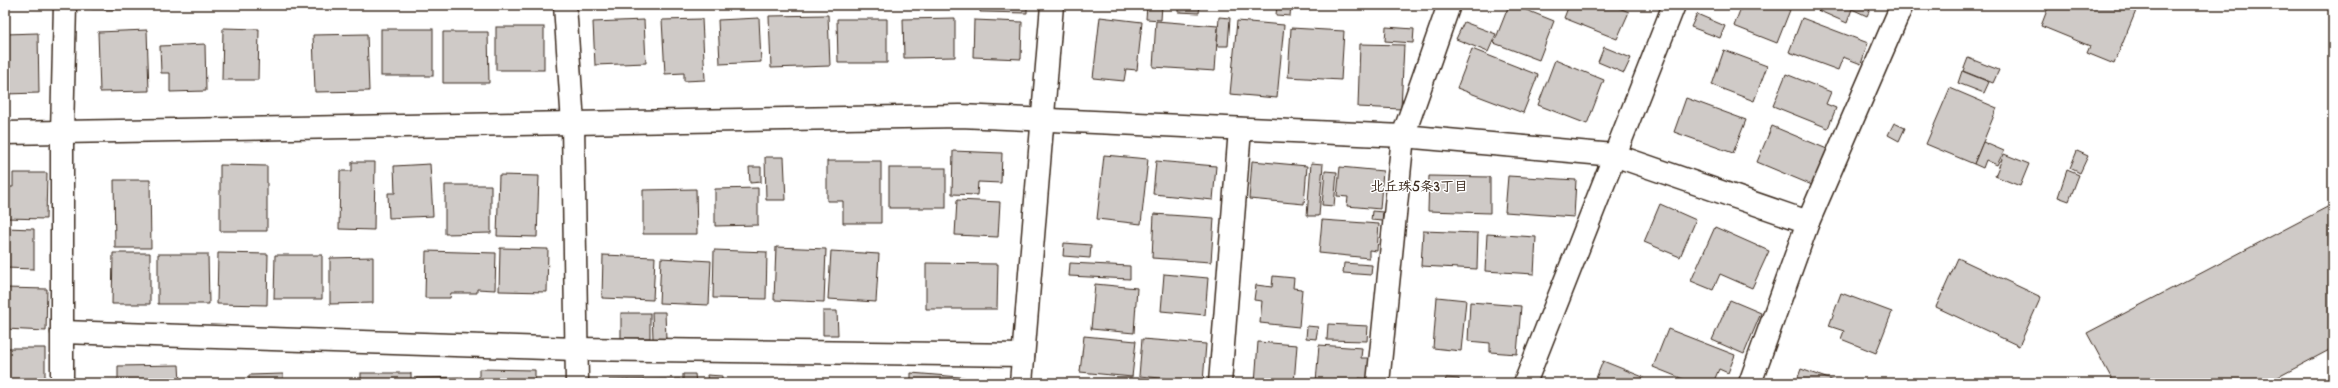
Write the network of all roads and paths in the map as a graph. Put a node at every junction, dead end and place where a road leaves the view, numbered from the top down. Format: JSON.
{"nodes":[{"id":1,"x":65,"y":5,"type":"edge"},
{"id":2,"x":565,"y":5,"type":"edge"},
{"id":3,"x":1052,"y":5,"type":"edge"},
{"id":4,"x":1449,"y":5,"type":"edge"},
{"id":5,"x":1674,"y":5,"type":"edge"},
{"id":6,"x":1902,"y":5,"type":"edge"},
{"id":7,"x":1043,"y":119,"type":"junction"},
{"id":8,"x":572,"y":124,"type":"junction"},
{"id":9,"x":1240,"y":129,"type":"junction"},
{"id":10,"x":5,"y":133,"type":"edge"},
{"id":11,"x":62,"y":133,"type":"junction"},
{"id":12,"x":1403,"y":136,"type":"junction"},
{"id":13,"x":1614,"y":155,"type":"junction"},
{"id":14,"x":1808,"y":222,"type":"junction"},
{"id":15,"x":62,"y":332,"type":"junction"},
{"id":16,"x":576,"y":349,"type":"junction"},
{"id":17,"x":1023,"y":355,"type":"junction"},
{"id":18,"x":62,"y":383,"type":"edge"},
{"id":19,"x":577,"y":383,"type":"edge"},
{"id":20,"x":1021,"y":383,"type":"edge"},
{"id":21,"x":1220,"y":383,"type":"edge"},
{"id":22,"x":1378,"y":383,"type":"edge"},
{"id":23,"x":1525,"y":383,"type":"edge"},
{"id":24,"x":1750,"y":383,"type":"edge"}],
"edges":[{"from":1,"to":11,"type":"street"},
{"from":2,"to":8,"type":"street"},
{"from":3,"to":7,"type":"street"},
{"from":4,"to":12,"type":"street"},
{"from":5,"to":13,"type":"street"},
{"from":6,"to":14,"type":"street"},
{"from":7,"to":8,"type":"street"},
{"from":7,"to":9,"type":"street"},
{"from":7,"to":17,"type":"street"},
{"from":8,"to":11,"type":"street"},
{"from":8,"to":16,"type":"street"},
{"from":9,"to":12,"type":"street"},
{"from":9,"to":21,"type":"street"},
{"from":10,"to":11,"type":"street"},
{"from":11,"to":15,"type":"street"},
{"from":12,"to":13,"type":"street"},
{"from":12,"to":22,"type":"street"},
{"from":13,"to":14,"type":"street"},
{"from":13,"to":23,"type":"street"},
{"from":14,"to":24,"type":"street"},
{"from":15,"to":16,"type":"street"},
{"from":15,"to":18,"type":"street"},
{"from":16,"to":17,"type":"street"},
{"from":16,"to":19,"type":"street"},
{"from":17,"to":20,"type":"street"}]}
